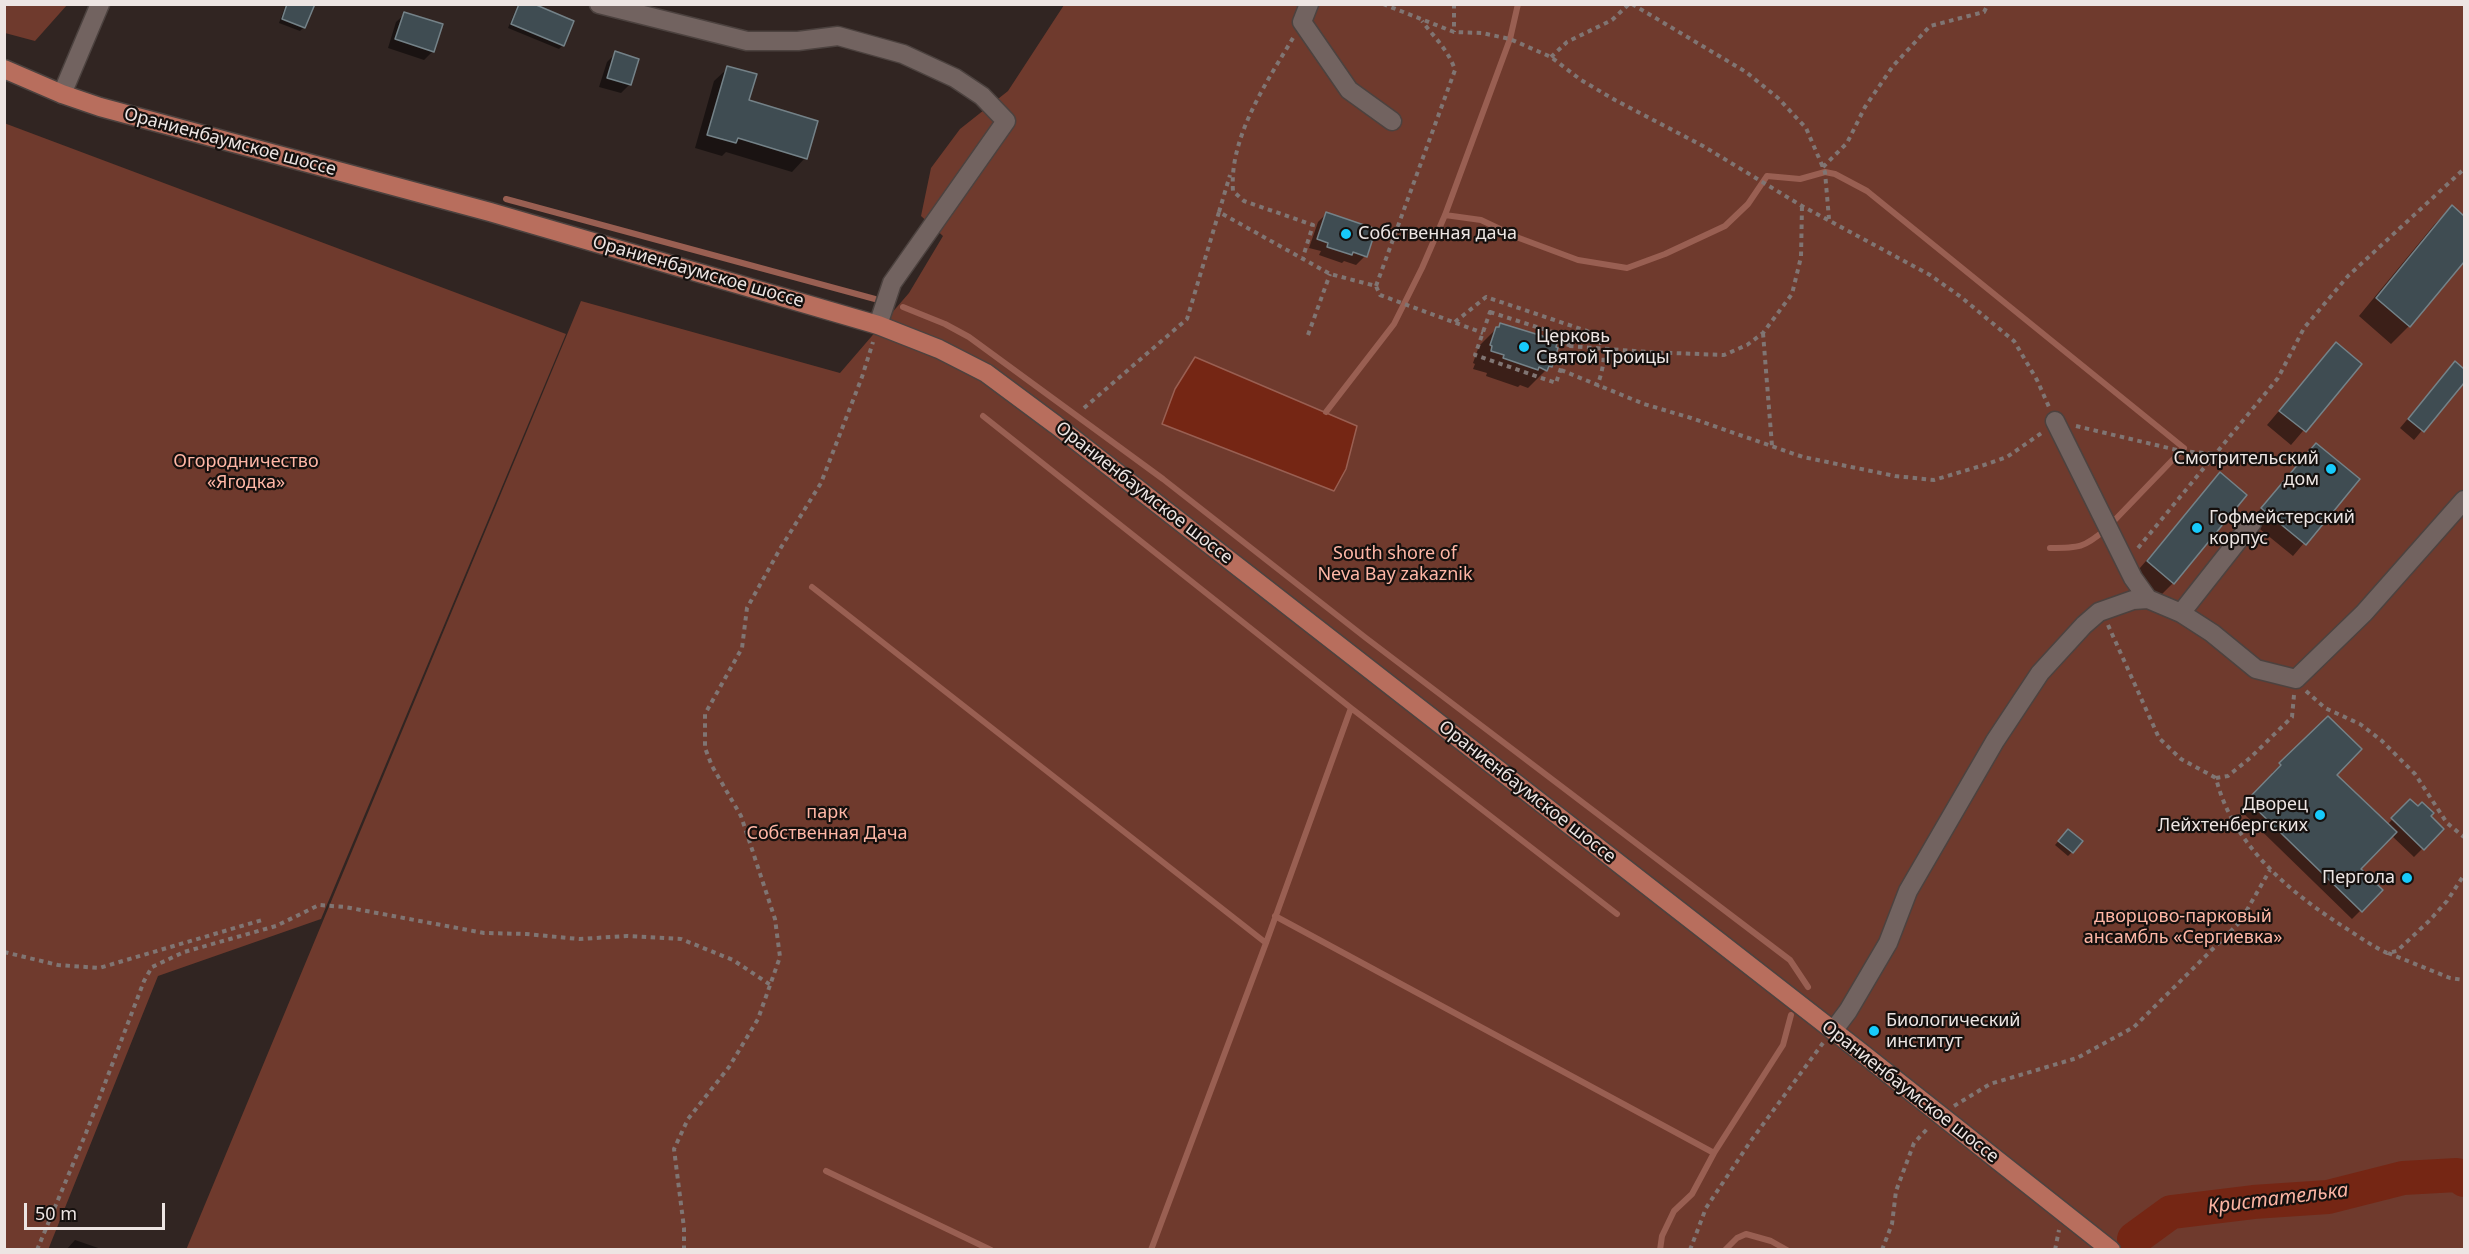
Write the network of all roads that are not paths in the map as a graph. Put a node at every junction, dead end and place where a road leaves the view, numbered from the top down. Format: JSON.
{"nodes":[{"id":1,"x":100,"y":4,"type":"edge"},
{"id":2,"x":598,"y":4,"type":"edge"},
{"id":3,"x":1309,"y":4,"type":"edge"},
{"id":4,"x":4,"y":69,"type":"edge"},
{"id":5,"x":62,"y":94,"type":"junction"},
{"id":6,"x":1392,"y":121,"type":"dead end"},
{"id":7,"x":878,"y":325,"type":"junction"},
{"id":8,"x":2055,"y":421,"type":"road end"},
{"id":9,"x":2464,"y":500,"type":"edge"},
{"id":10,"x":2252,"y":523,"type":"dead end"},
{"id":11,"x":2148,"y":598,"type":"junction"},
{"id":12,"x":2181,"y":613,"type":"junction"},
{"id":13,"x":1833,"y":1031,"type":"junction"},
{"id":14,"x":2111,"y":1250,"type":"edge"}],
"edges":[{"from":1,"to":5,"type":"street"},
{"from":2,"to":7,"type":"street"},
{"from":3,"to":6,"type":"street"},
{"from":4,"to":5,"type":"main road","name":"Ораниенбаумское шоссе"},
{"from":5,"to":7,"type":"main road","name":"Ораниенбаумское шоссе"},
{"from":7,"to":13,"type":"main road","name":"Ораниенбаумское шоссе"},
{"from":8,"to":11,"type":"street"},
{"from":9,"to":12,"type":"street"},
{"from":10,"to":12,"type":"street"},
{"from":11,"to":12,"type":"street"},
{"from":11,"to":13,"type":"street"},
{"from":13,"to":14,"type":"main road","name":"Ораниенбаумское шоссе"}]}
